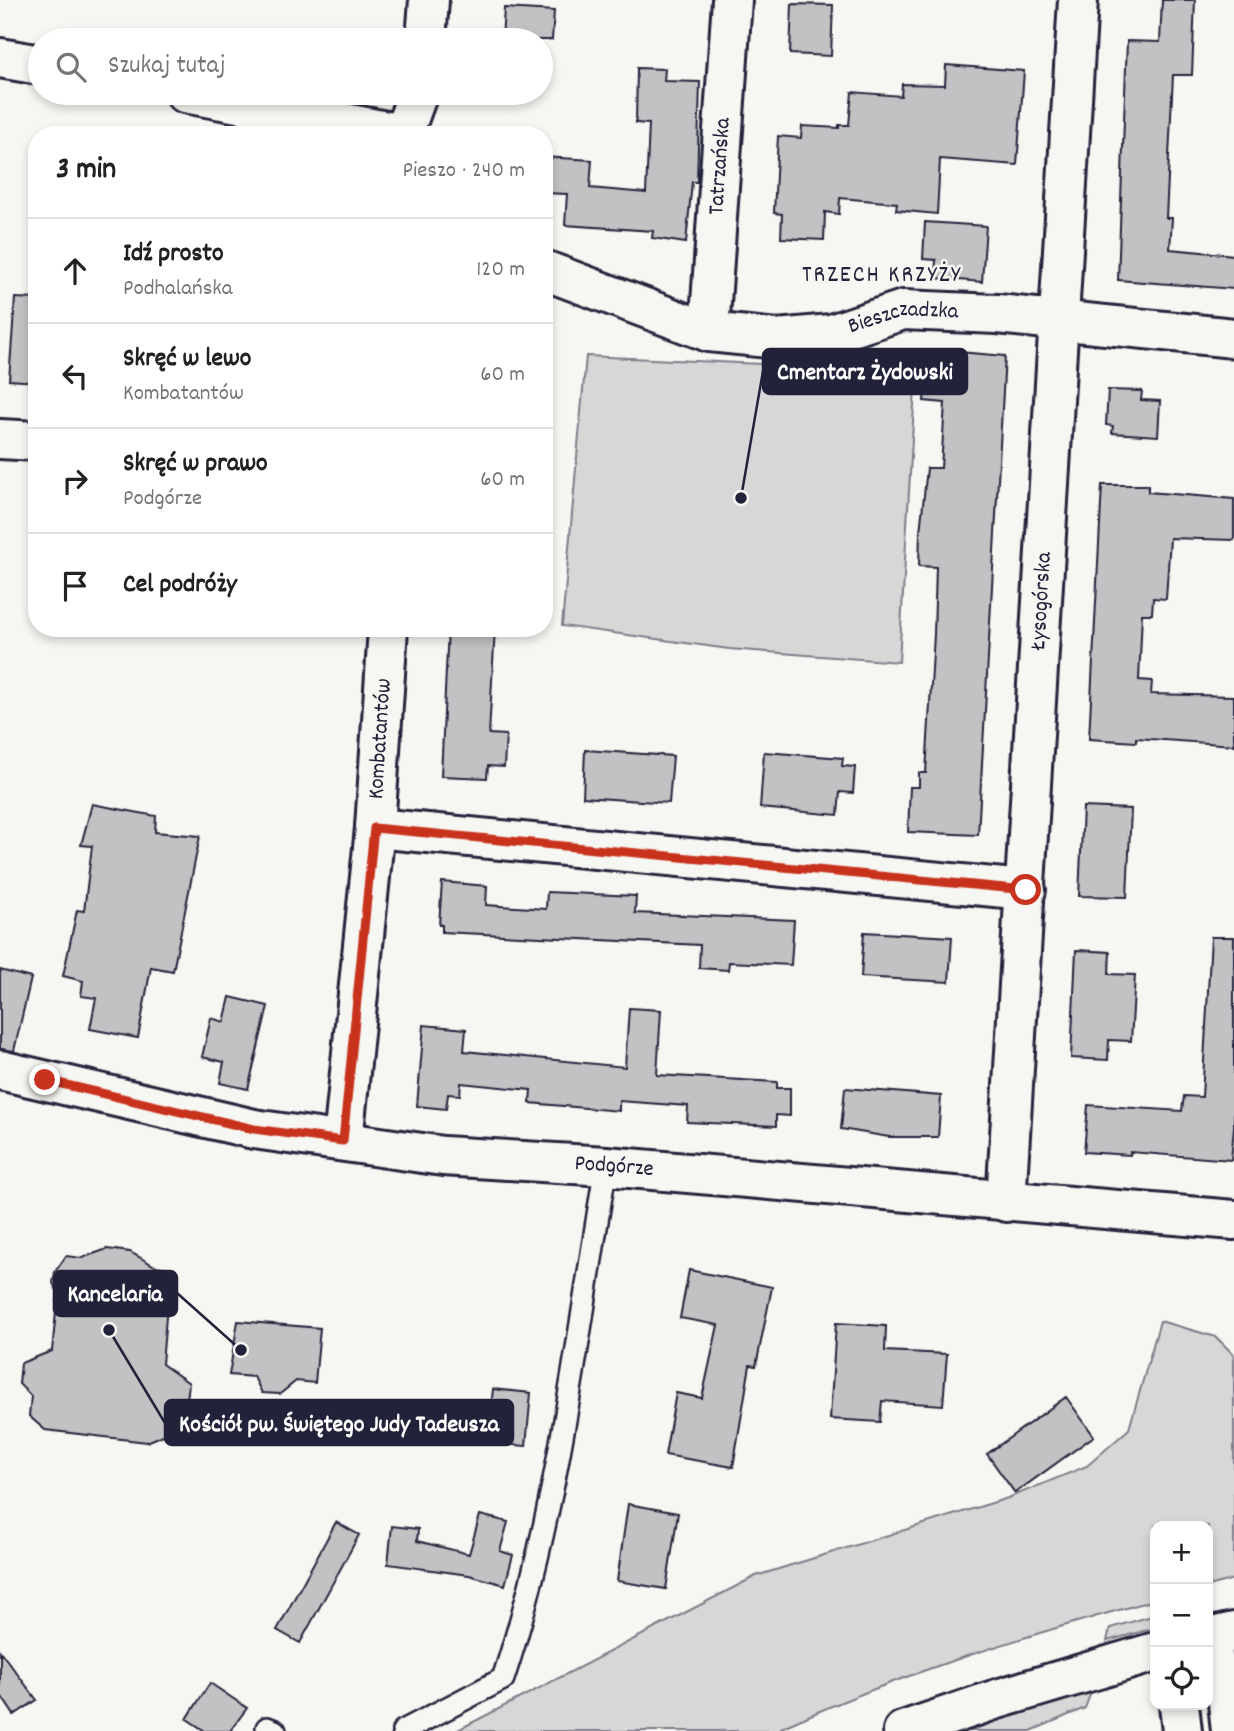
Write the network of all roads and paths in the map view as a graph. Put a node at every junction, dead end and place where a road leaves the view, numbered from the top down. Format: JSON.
{"nodes":[{"id":1,"x":429,"y":0,"type":"edge"},
{"id":2,"x":732,"y":0,"type":"edge"},
{"id":3,"x":1078,"y":0,"type":"edge"},
{"id":4,"x":427,"y":28,"type":"edge"},
{"id":5,"x":0,"y":58,"type":"edge"},
{"id":6,"x":28,"y":63,"type":"edge"},
{"id":7,"x":249,"y":105,"type":"edge"},
{"id":8,"x":414,"y":105,"type":"edge"},
{"id":9,"x":360,"y":126,"type":"edge"},
{"id":10,"x":406,"y":126,"type":"edge"},
{"id":11,"x":553,"y":273,"type":"edge"},
{"id":12,"x":1061,"y":321,"type":"junction"},
{"id":13,"x":709,"y":332,"type":"junction"},
{"id":14,"x":1234,"y":338,"type":"edge"},
{"id":15,"x":0,"y":439,"type":"edge"},
{"id":16,"x":28,"y":441,"type":"edge"},
{"id":17,"x":387,"y":637,"type":"edge"},
{"id":18,"x":374,"y":828,"type":"junction"},
{"id":19,"x":1026,"y":890,"type":"junction"},
{"id":20,"x":0,"y":1070,"type":"edge"},
{"id":21,"x":343,"y":1141,"type":"junction"},
{"id":22,"x":606,"y":1166,"type":"junction"},
{"id":23,"x":1006,"y":1202,"type":"junction"},
{"id":24,"x":1234,"y":1220,"type":"edge"},
{"id":25,"x":1234,"y":1632,"type":"edge"},
{"id":26,"x":1213,"y":1639,"type":"edge"},
{"id":27,"x":1210,"y":1647,"type":"edge"},
{"id":28,"x":1150,"y":1653,"type":"edge"},
{"id":29,"x":1180,"y":1710,"type":"edge"},
{"id":30,"x":403,"y":1731,"type":"edge"},
{"id":31,"x":903,"y":1731,"type":"edge"},
{"id":32,"x":1182,"y":1731,"type":"edge"},
{"id":33,"x":1231,"y":1731,"type":"edge"}],
"edges":[{"from":1,"to":4,"type":"street"},
{"from":2,"to":13,"type":"street","name":"Tatrzańska"},
{"from":3,"to":12,"type":"street","name":"Łysogórska"},
{"from":5,"to":6,"type":"street"},
{"from":7,"to":9,"type":"street"},
{"from":8,"to":10,"type":"street"},
{"from":11,"to":13,"type":"street","name":"Bieszczadzka"},
{"from":12,"to":13,"type":"street","name":"Bieszczadzka"},
{"from":12,"to":14,"type":"street","name":"Bieszczadzka"},
{"from":12,"to":19,"type":"street","name":"Łysogórska"},
{"from":15,"to":16,"type":"street"},
{"from":17,"to":18,"type":"street","name":"Kombatantów"},
{"from":18,"to":19,"type":"street"},
{"from":18,"to":21,"type":"street","name":"Kombatantów"},
{"from":19,"to":23,"type":"street","name":"Łysogórska"},
{"from":20,"to":21,"type":"street","name":"Podgórze"},
{"from":21,"to":22,"type":"street","name":"Podgórze"},
{"from":22,"to":23,"type":"street","name":"Podgórze"},
{"from":22,"to":30,"type":"lane"},
{"from":23,"to":24,"type":"street","name":"Podgórze"},
{"from":25,"to":26,"type":"street"},
{"from":27,"to":33,"type":"street"},
{"from":28,"to":31,"type":"street"},
{"from":29,"to":32,"type":"street"}]}
